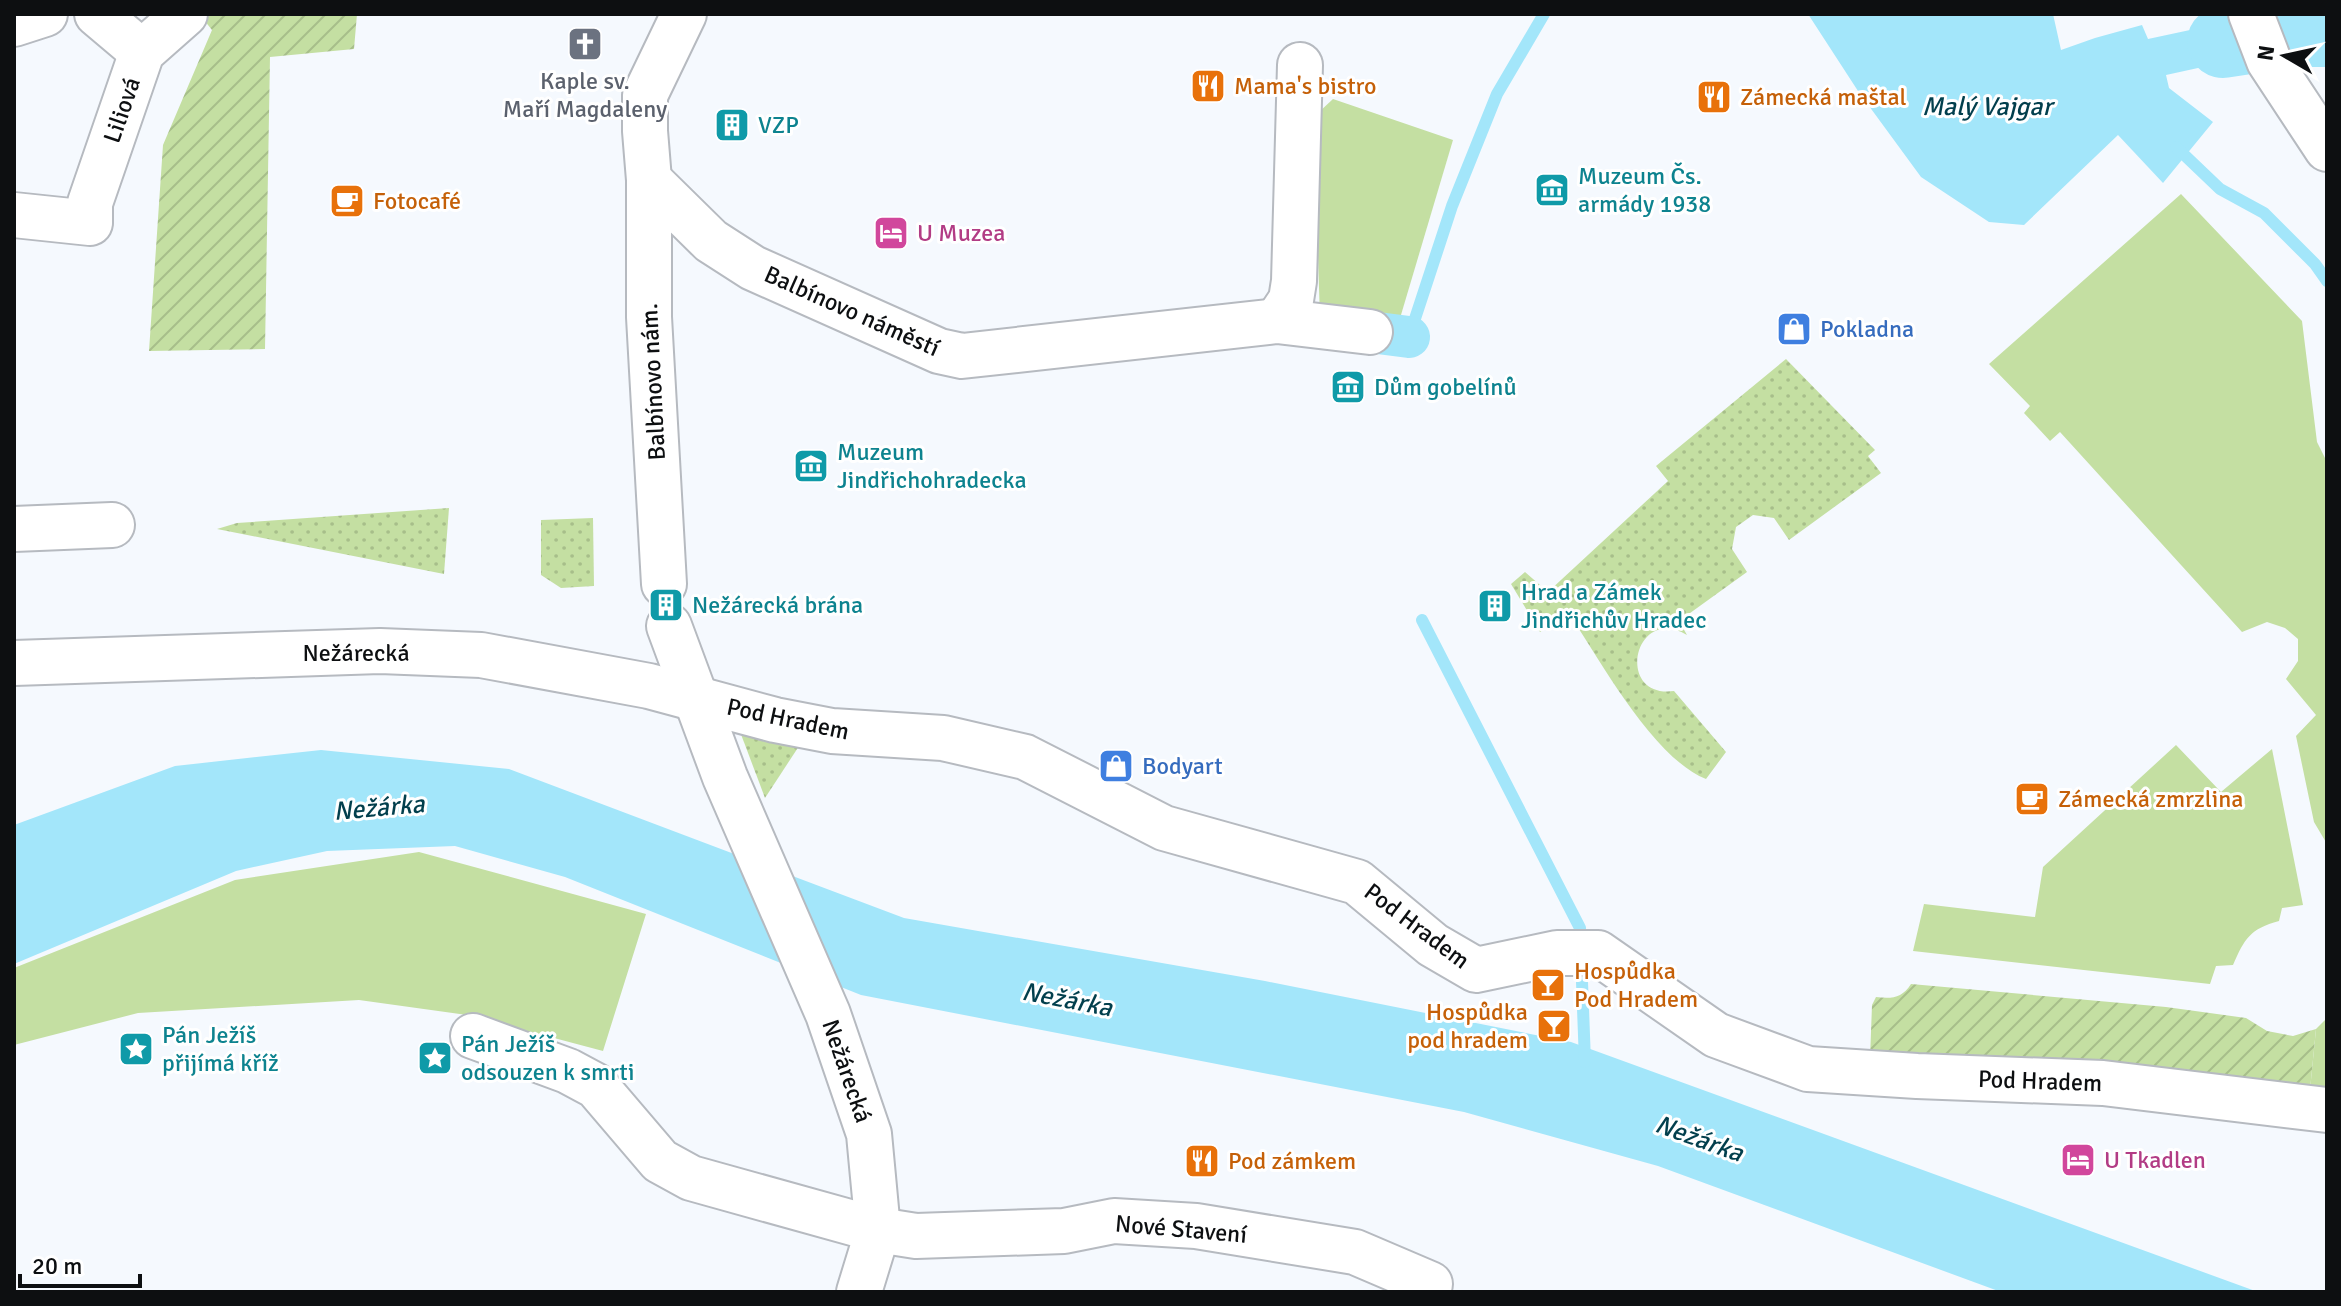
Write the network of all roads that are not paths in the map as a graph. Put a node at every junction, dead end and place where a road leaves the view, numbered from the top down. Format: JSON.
{"nodes":[{"id":1,"x":45,"y":14,"type":"edge"},
{"id":2,"x":97,"y":14,"type":"edge"},
{"id":3,"x":185,"y":14,"type":"edge"},
{"id":4,"x":684,"y":14,"type":"edge"},
{"id":5,"x":2251,"y":14,"type":"edge"},
{"id":6,"x":14,"y":24,"type":"edge"},
{"id":7,"x":142,"y":52,"type":"junction"},
{"id":8,"x":1300,"y":65,"type":"dead end"},
{"id":9,"x":2327,"y":149,"type":"edge"},
{"id":10,"x":649,"y":180,"type":"junction"},
{"id":11,"x":14,"y":216,"type":"edge"},
{"id":12,"x":1277,"y":321,"type":"junction"},
{"id":13,"x":1370,"y":332,"type":"dead end"},
{"id":14,"x":112,"y":525,"type":"dead end"},
{"id":15,"x":14,"y":529,"type":"edge"},
{"id":16,"x":664,"y":584,"type":"dead end"},
{"id":17,"x":669,"y":626,"type":"dead end"},
{"id":18,"x":14,"y":663,"type":"edge"},
{"id":19,"x":694,"y":698,"type":"junction"},
{"id":20,"x":473,"y":1036,"type":"dead end"},
{"id":21,"x":2327,"y":1110,"type":"edge"},
{"id":22,"x":878,"y":1230,"type":"junction"},
{"id":23,"x":1430,"y":1284,"type":"dead end"},
{"id":24,"x":859,"y":1292,"type":"edge"}],
"edges":[{"from":1,"to":6,"type":"street"},
{"from":2,"to":7,"type":"street"},
{"from":3,"to":7,"type":"street","name":"Liliová"},
{"from":4,"to":10,"type":"street","name":"Balbínovo nám."},
{"from":5,"to":9,"type":"street"},
{"from":7,"to":11,"type":"street","name":"Liliová"},
{"from":8,"to":12,"type":"street"},
{"from":10,"to":12,"type":"street","name":"Balbínovo náměstí"},
{"from":10,"to":16,"type":"street","name":"Balbínovo nám."},
{"from":12,"to":13,"type":"street","name":"Balbínovo náměstí"},
{"from":14,"to":15,"type":"street"},
{"from":17,"to":19,"type":"street","name":"Nežárecká"},
{"from":18,"to":19,"type":"street","name":"Nežárecká"},
{"from":19,"to":21,"type":"street","name":"Pod Hradem"},
{"from":19,"to":22,"type":"street","name":"Nežárecká"},
{"from":20,"to":22,"type":"street"},
{"from":22,"to":23,"type":"street","name":"Nové Stavení"},
{"from":22,"to":24,"type":"street","name":"Nežárecká"}]}
